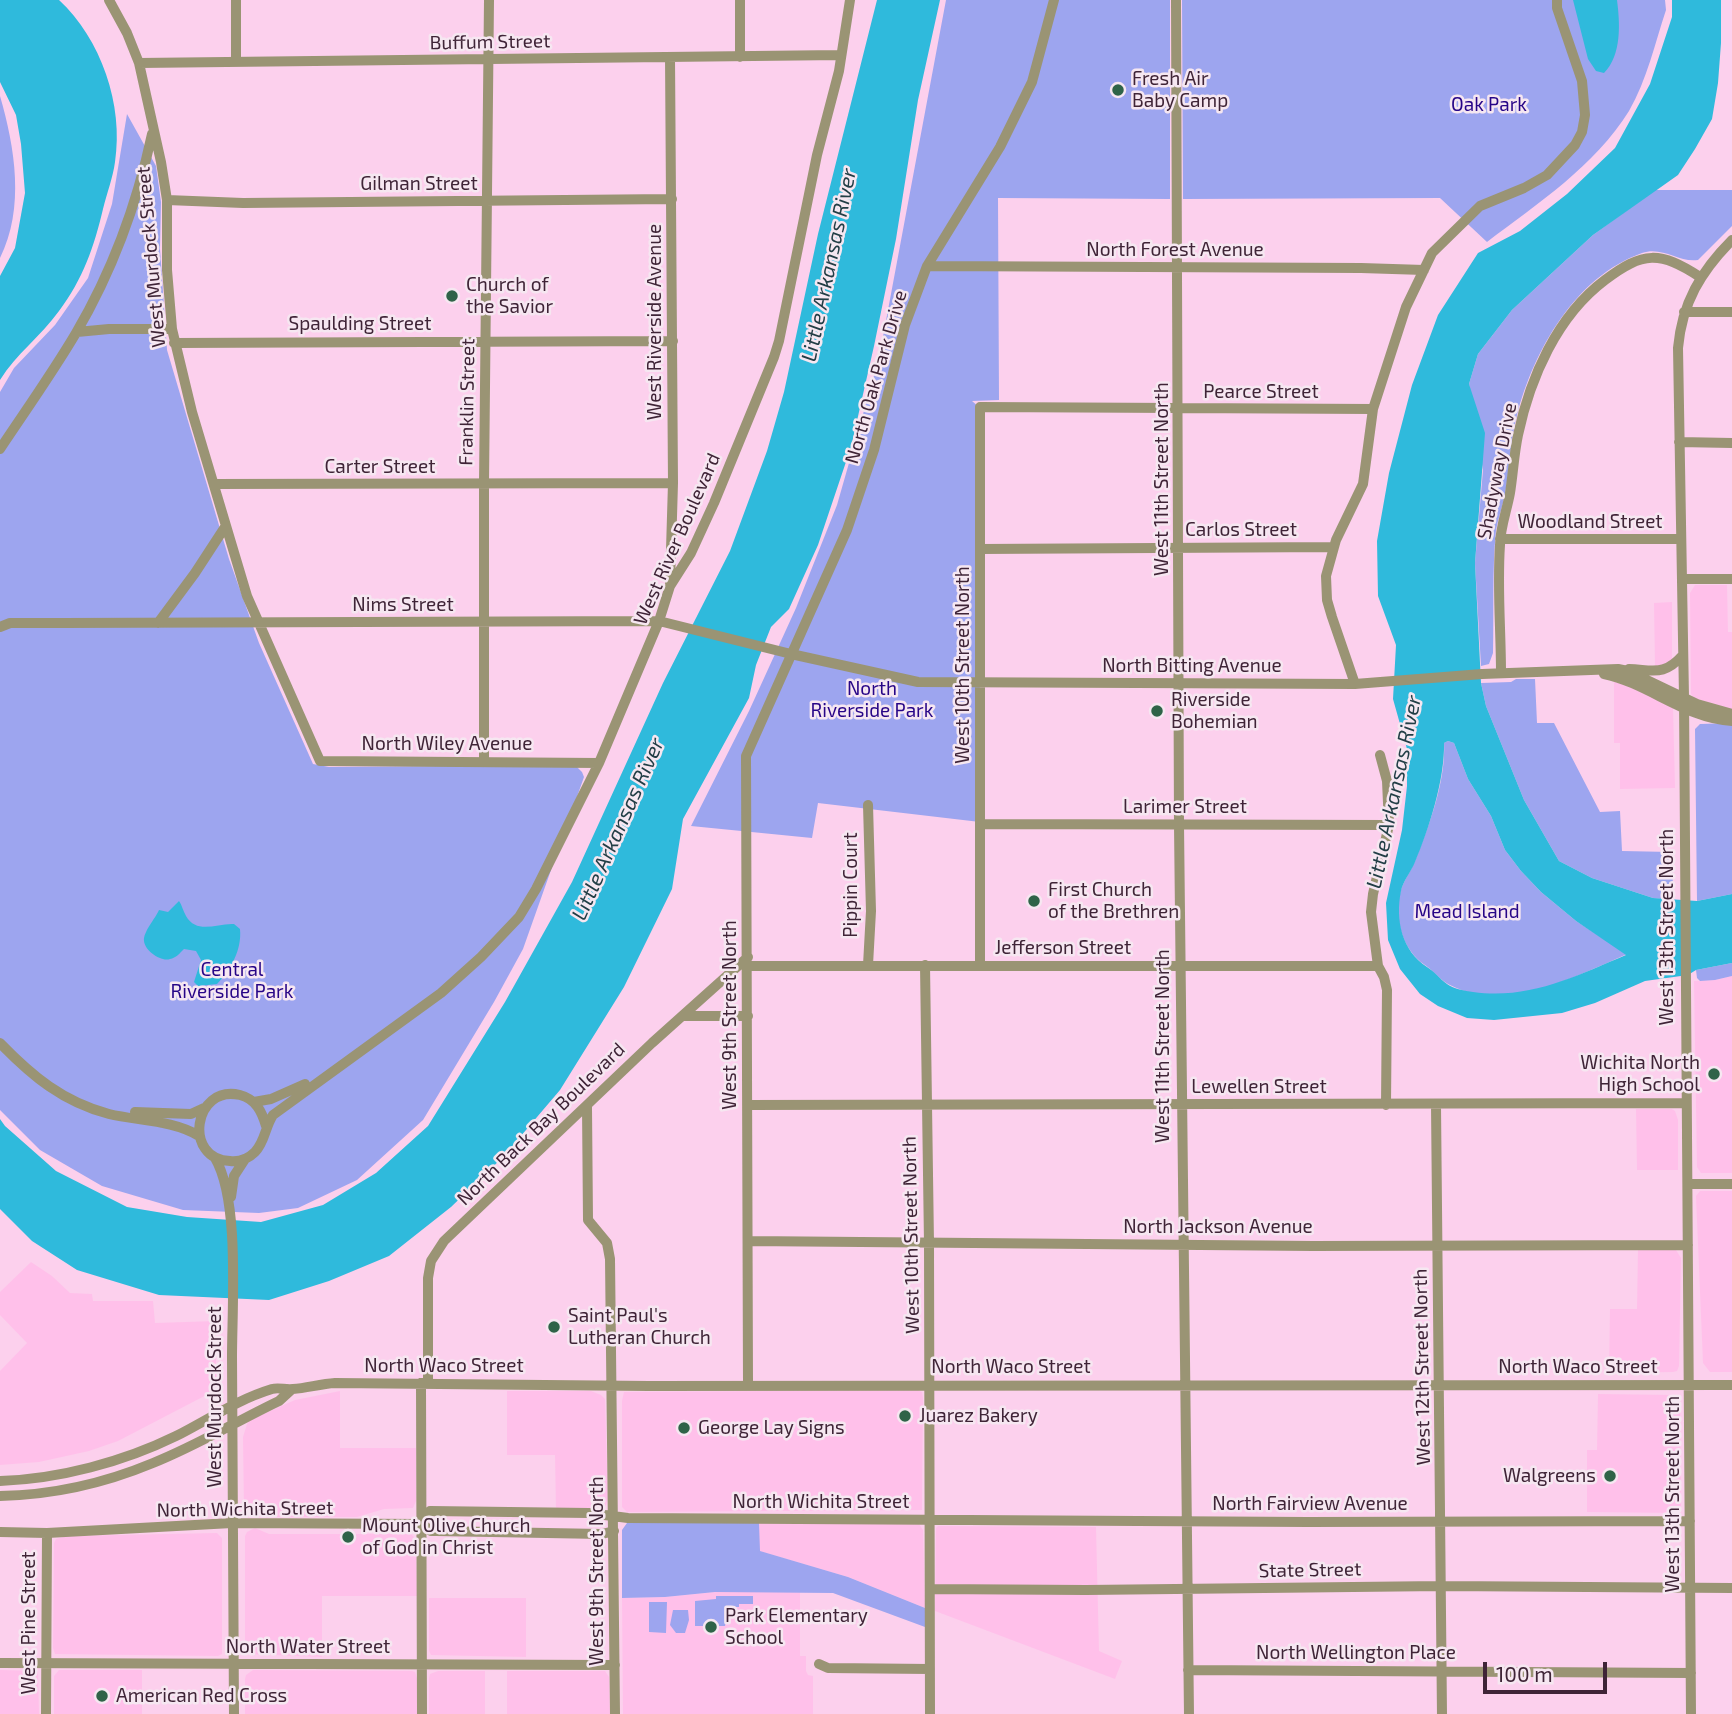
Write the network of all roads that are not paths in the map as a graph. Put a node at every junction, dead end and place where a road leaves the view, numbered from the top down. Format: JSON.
{"nodes":[{"id":1,"x":109,"y":0,"type":"edge"},
{"id":2,"x":236,"y":0,"type":"edge"},
{"id":3,"x":489,"y":0,"type":"edge"},
{"id":4,"x":740,"y":0,"type":"edge"},
{"id":5,"x":850,"y":0,"type":"edge"},
{"id":6,"x":1054,"y":0,"type":"edge"},
{"id":7,"x":1176,"y":0,"type":"edge"},
{"id":8,"x":1557,"y":0,"type":"edge"},
{"id":9,"x":841,"y":55,"type":"junction"},
{"id":10,"x":670,"y":57,"type":"junction"},
{"id":11,"x":740,"y":57,"type":"junction"},
{"id":12,"x":489,"y":59,"type":"junction"},
{"id":13,"x":236,"y":62,"type":"junction"},
{"id":14,"x":139,"y":64,"type":"junction"},
{"id":15,"x":153,"y":127,"type":"junction"},
{"id":16,"x":672,"y":199,"type":"junction"},
{"id":17,"x":167,"y":200,"type":"junction"},
{"id":18,"x":487,"y":201,"type":"junction"},
{"id":19,"x":1732,"y":240,"type":"edge"},
{"id":20,"x":927,"y":266,"type":"junction"},
{"id":21,"x":1178,"y":268,"type":"junction"},
{"id":22,"x":1424,"y":271,"type":"junction"},
{"id":23,"x":1700,"y":277,"type":"junction"},
{"id":24,"x":1684,"y":312,"type":"junction"},
{"id":25,"x":1732,"y":312,"type":"edge"},
{"id":26,"x":172,"y":330,"type":"junction"},
{"id":27,"x":77,"y":332,"type":"junction"},
{"id":28,"x":486,"y":341,"type":"junction"},
{"id":29,"x":673,"y":341,"type":"junction"},
{"id":30,"x":174,"y":343,"type":"junction"},
{"id":31,"x":980,"y":407,"type":"joint"},
{"id":32,"x":1179,"y":409,"type":"junction"},
{"id":33,"x":1373,"y":409,"type":"junction"},
{"id":34,"x":1679,"y":442,"type":"junction"},
{"id":35,"x":1732,"y":443,"type":"edge"},
{"id":36,"x":0,"y":449,"type":"edge"},
{"id":37,"x":673,"y":483,"type":"junction"},
{"id":38,"x":214,"y":484,"type":"junction"},
{"id":39,"x":484,"y":484,"type":"junction"},
{"id":40,"x":225,"y":527,"type":"junction"},
{"id":41,"x":1500,"y":539,"type":"junction"},
{"id":42,"x":1681,"y":539,"type":"junction"},
{"id":43,"x":1334,"y":547,"type":"junction"},
{"id":44,"x":980,"y":548,"type":"junction"},
{"id":45,"x":1180,"y":548,"type":"junction"},
{"id":46,"x":1682,"y":579,"type":"junction"},
{"id":47,"x":1732,"y":579,"type":"edge"},
{"id":48,"x":670,"y":586,"type":"junction"},
{"id":49,"x":659,"y":621,"type":"junction"},
{"id":50,"x":257,"y":622,"type":"junction"},
{"id":51,"x":3,"y":623,"type":"edge"},
{"id":52,"x":158,"y":623,"type":"junction"},
{"id":53,"x":484,"y":623,"type":"junction"},
{"id":54,"x":791,"y":654,"type":"junction"},
{"id":55,"x":1683,"y":655,"type":"junction"},
{"id":56,"x":1618,"y":669,"type":"junction"},
{"id":57,"x":1595,"y":671,"type":"junction"},
{"id":58,"x":1501,"y":673,"type":"junction"},
{"id":59,"x":981,"y":682,"type":"junction"},
{"id":60,"x":1179,"y":684,"type":"junction"},
{"id":61,"x":1355,"y":684,"type":"junction"},
{"id":62,"x":1684,"y":701,"type":"junction"},
{"id":63,"x":1732,"y":714,"type":"edge"},
{"id":64,"x":1718,"y":720,"type":"junction"},
{"id":65,"x":1732,"y":721,"type":"edge"},
{"id":66,"x":1684,"y":735,"type":"junction"},
{"id":67,"x":1380,"y":755,"type":"dead end"},
{"id":68,"x":320,"y":761,"type":"joint"},
{"id":69,"x":484,"y":762,"type":"junction"},
{"id":70,"x":599,"y":763,"type":"junction"},
{"id":71,"x":868,"y":804,"type":"dead end"},
{"id":72,"x":981,"y":824,"type":"junction"},
{"id":73,"x":1179,"y":825,"type":"junction"},
{"id":74,"x":1389,"y":825,"type":"junction"},
{"id":75,"x":748,"y":961,"type":"junction"},
{"id":76,"x":868,"y":965,"type":"junction"},
{"id":77,"x":925,"y":965,"type":"junction"},
{"id":78,"x":981,"y":965,"type":"junction"},
{"id":79,"x":1180,"y":965,"type":"junction"},
{"id":80,"x":1378,"y":966,"type":"junction"},
{"id":81,"x":682,"y":1016,"type":"junction"},
{"id":82,"x":748,"y":1016,"type":"junction"},
{"id":83,"x":0,"y":1044,"type":"edge"},
{"id":84,"x":330,"y":1072,"type":"junction"},
{"id":85,"x":254,"y":1102,"type":"junction"},
{"id":86,"x":1685,"y":1103,"type":"junction"},
{"id":87,"x":81,"y":1105,"type":"junction"},
{"id":88,"x":748,"y":1105,"type":"junction"},
{"id":89,"x":927,"y":1105,"type":"junction"},
{"id":90,"x":1181,"y":1105,"type":"junction"},
{"id":91,"x":1385,"y":1105,"type":"junction"},
{"id":92,"x":1436,"y":1105,"type":"junction"},
{"id":93,"x":587,"y":1107,"type":"junction"},
{"id":94,"x":204,"y":1108,"type":"junction"},
{"id":95,"x":266,"y":1126,"type":"junction"},
{"id":96,"x":199,"y":1136,"type":"junction"},
{"id":97,"x":215,"y":1158,"type":"junction"},
{"id":98,"x":245,"y":1159,"type":"junction"},
{"id":99,"x":1688,"y":1184,"type":"junction"},
{"id":100,"x":1732,"y":1184,"type":"edge"},
{"id":101,"x":230,"y":1206,"type":"junction"},
{"id":102,"x":748,"y":1241,"type":"junction"},
{"id":103,"x":929,"y":1243,"type":"junction"},
{"id":104,"x":1183,"y":1245,"type":"junction"},
{"id":105,"x":1438,"y":1245,"type":"junction"},
{"id":106,"x":1688,"y":1245,"type":"junction"},
{"id":107,"x":424,"y":1383,"type":"junction"},
{"id":108,"x":1184,"y":1384,"type":"junction"},
{"id":109,"x":613,"y":1385,"type":"junction"},
{"id":110,"x":748,"y":1385,"type":"junction"},
{"id":111,"x":929,"y":1385,"type":"junction"},
{"id":112,"x":1440,"y":1385,"type":"junction"},
{"id":113,"x":1689,"y":1385,"type":"junction"},
{"id":114,"x":1732,"y":1385,"type":"edge"},
{"id":115,"x":291,"y":1390,"type":"junction"},
{"id":116,"x":233,"y":1403,"type":"junction"},
{"id":117,"x":233,"y":1423,"type":"junction"},
{"id":118,"x":0,"y":1481,"type":"edge"},
{"id":119,"x":0,"y":1496,"type":"edge"},
{"id":120,"x":614,"y":1518,"type":"junction"},
{"id":121,"x":930,"y":1520,"type":"junction"},
{"id":122,"x":1186,"y":1521,"type":"junction"},
{"id":123,"x":1690,"y":1521,"type":"junction"},
{"id":124,"x":422,"y":1522,"type":"junction"},
{"id":125,"x":1441,"y":1522,"type":"junction"},
{"id":126,"x":232,"y":1523,"type":"junction"},
{"id":127,"x":614,"y":1531,"type":"junction"},
{"id":128,"x":0,"y":1532,"type":"edge"},
{"id":129,"x":47,"y":1533,"type":"junction"},
{"id":130,"x":1441,"y":1586,"type":"junction"},
{"id":131,"x":1691,"y":1588,"type":"junction"},
{"id":132,"x":1732,"y":1588,"type":"edge"},
{"id":133,"x":930,"y":1589,"type":"junction"},
{"id":134,"x":1187,"y":1590,"type":"junction"},
{"id":135,"x":0,"y":1663,"type":"edge"},
{"id":136,"x":47,"y":1663,"type":"junction"},
{"id":137,"x":233,"y":1664,"type":"junction"},
{"id":138,"x":819,"y":1664,"type":"dead end"},
{"id":139,"x":422,"y":1665,"type":"junction"},
{"id":140,"x":615,"y":1665,"type":"junction"},
{"id":141,"x":930,"y":1669,"type":"junction"},
{"id":142,"x":1188,"y":1670,"type":"junction"},
{"id":143,"x":1442,"y":1671,"type":"junction"},
{"id":144,"x":1691,"y":1673,"type":"junction"},
{"id":145,"x":46,"y":1714,"type":"edge"},
{"id":146,"x":234,"y":1714,"type":"edge"},
{"id":147,"x":422,"y":1714,"type":"edge"},
{"id":148,"x":615,"y":1714,"type":"edge"},
{"id":149,"x":930,"y":1714,"type":"edge"},
{"id":150,"x":1189,"y":1714,"type":"edge"},
{"id":151,"x":1442,"y":1714,"type":"edge"},
{"id":152,"x":1691,"y":1714,"type":"edge"}],
"edges":[{"from":1,"to":14,"type":"street","name":"West Murdock Street"},
{"from":2,"to":13,"type":"street"},
{"from":3,"to":12,"type":"street","name":"Franklin Street"},
{"from":4,"to":11,"type":"street"},
{"from":5,"to":9,"type":"street","name":"West River Boulevard"},
{"from":6,"to":20,"type":"street","name":"North Oak Park Drive"},
{"from":7,"to":21,"type":"street","name":"West 11th Street North"},
{"from":8,"to":22,"type":"street"},
{"from":9,"to":11,"type":"street","name":"Buffum Street"},
{"from":9,"to":48,"type":"street","name":"West River Boulevard"},
{"from":10,"to":11,"type":"street","name":"Buffum Street"},
{"from":10,"to":12,"type":"street","name":"Buffum Street"},
{"from":10,"to":16,"type":"street","name":"West Riverside Avenue"},
{"from":12,"to":13,"type":"street","name":"Buffum Street"},
{"from":12,"to":18,"type":"street","name":"Franklin Street"},
{"from":13,"to":14,"type":"street","name":"Buffum Street"},
{"from":14,"to":15,"type":"street","name":"West Murdock Street"},
{"from":15,"to":17,"type":"street","name":"West Murdock Street"},
{"from":15,"to":27,"type":"street"},
{"from":16,"to":18,"type":"street","name":"Gilman Street"},
{"from":16,"to":29,"type":"street","name":"West Riverside Avenue"},
{"from":17,"to":18,"type":"street","name":"Gilman Street"},
{"from":17,"to":26,"type":"street","name":"West Murdock Street"},
{"from":18,"to":28,"type":"street","name":"Franklin Street"},
{"from":19,"to":23,"type":"street","name":"West 13th Street North"},
{"from":20,"to":21,"type":"street","name":"North Forest Avenue"},
{"from":20,"to":54,"type":"street","name":"North Oak Park Drive"},
{"from":21,"to":22,"type":"street","name":"North Forest Avenue"},
{"from":21,"to":32,"type":"street","name":"West 11th Street North"},
{"from":22,"to":33,"type":"street"},
{"from":23,"to":24,"type":"street","name":"West 13th Street North"},
{"from":23,"to":41,"type":"street","name":"Shadyway Drive"},
{"from":24,"to":25,"type":"street"},
{"from":24,"to":34,"type":"street","name":"West 13th Street North"},
{"from":26,"to":27,"type":"street"},
{"from":26,"to":30,"type":"street","name":"West Murdock Street"},
{"from":27,"to":36,"type":"street"},
{"from":28,"to":29,"type":"street","name":"Spaulding Street"},
{"from":28,"to":30,"type":"street","name":"Spaulding Street"},
{"from":28,"to":39,"type":"street","name":"Franklin Street"},
{"from":29,"to":37,"type":"street","name":"West Riverside Avenue"},
{"from":30,"to":38,"type":"street","name":"West Murdock Street"},
{"from":31,"to":32,"type":"street","name":"Pearce Street"},
{"from":31,"to":44,"type":"street","name":"West 10th Street North"},
{"from":32,"to":33,"type":"street","name":"Pearce Street"},
{"from":32,"to":45,"type":"street","name":"West 11th Street North"},
{"from":33,"to":43,"type":"street"},
{"from":34,"to":35,"type":"street"},
{"from":34,"to":42,"type":"street","name":"West 13th Street North"},
{"from":37,"to":39,"type":"street","name":"Carter Street"},
{"from":37,"to":48,"type":"street","name":"West Riverside Avenue"},
{"from":38,"to":39,"type":"street","name":"Carter Street"},
{"from":38,"to":40,"type":"street","name":"West Murdock Street"},
{"from":39,"to":53,"type":"street","name":"Franklin Street"},
{"from":40,"to":50,"type":"street","name":"West Murdock Street"},
{"from":40,"to":52,"type":"street"},
{"from":41,"to":42,"type":"street","name":"Woodland Street"},
{"from":41,"to":58,"type":"street","name":"Shadyway Drive"},
{"from":42,"to":46,"type":"street","name":"West 13th Street North"},
{"from":43,"to":45,"type":"street","name":"Carlos Street"},
{"from":43,"to":61,"type":"street"},
{"from":44,"to":45,"type":"street","name":"Carlos Street"},
{"from":44,"to":59,"type":"street","name":"West 10th Street North"},
{"from":45,"to":60,"type":"street","name":"West 11th Street North"},
{"from":46,"to":47,"type":"street"},
{"from":46,"to":55,"type":"street","name":"West 13th Street North"},
{"from":48,"to":49,"type":"street","name":"West River Boulevard"},
{"from":49,"to":53,"type":"street","name":"Nims Street"},
{"from":49,"to":54,"type":"street","name":"Nims Street"},
{"from":49,"to":70,"type":"street","name":"West River Boulevard"},
{"from":50,"to":52,"type":"street","name":"Nims Street"},
{"from":50,"to":53,"type":"street","name":"Nims Street"},
{"from":50,"to":68,"type":"street","name":"West Murdock Street"},
{"from":51,"to":52,"type":"street","name":"Nims Street"},
{"from":53,"to":69,"type":"street","name":"Franklin Street"},
{"from":54,"to":59,"type":"street","name":"North Bitting Avenue"},
{"from":54,"to":75,"type":"street","name":"West 9th Street North"},
{"from":55,"to":56,"type":"street"},
{"from":55,"to":62,"type":"street","name":"West 13th Street North"},
{"from":56,"to":57,"type":"street","name":"North Bitting Avenue"},
{"from":56,"to":62,"type":"street","name":"North Bitting Avenue"},
{"from":57,"to":58,"type":"street","name":"North Bitting Avenue"},
{"from":57,"to":62,"type":"street","name":"North Bitting Avenue"},
{"from":58,"to":61,"type":"street","name":"North Bitting Avenue"},
{"from":59,"to":60,"type":"street","name":"North Bitting Avenue"},
{"from":59,"to":72,"type":"street","name":"West 10th Street North"},
{"from":60,"to":61,"type":"street","name":"North Bitting Avenue"},
{"from":60,"to":73,"type":"street","name":"West 11th Street North"},
{"from":62,"to":63,"type":"street"},
{"from":62,"to":64,"type":"street"},
{"from":62,"to":66,"type":"street","name":"West 13th Street North"},
{"from":64,"to":65,"type":"street"},
{"from":64,"to":66,"type":"street"},
{"from":66,"to":86,"type":"street","name":"West 13th Street North"},
{"from":67,"to":74,"type":"street"},
{"from":68,"to":69,"type":"street","name":"North Wiley Avenue"},
{"from":69,"to":70,"type":"street","name":"North Wiley Avenue"},
{"from":70,"to":84,"type":"street","name":"West River Boulevard"},
{"from":71,"to":76,"type":"street","name":"Pippin Court"},
{"from":72,"to":73,"type":"street","name":"Larimer Street"},
{"from":72,"to":78,"type":"street","name":"West 10th Street North"},
{"from":73,"to":74,"type":"street","name":"Larimer Street"},
{"from":73,"to":79,"type":"street","name":"West 11th Street North"},
{"from":74,"to":80,"type":"street"},
{"from":75,"to":76,"type":"street","name":"Jefferson Street"},
{"from":75,"to":81,"type":"street","name":"North Back Bay Boulevard"},
{"from":75,"to":82,"type":"street","name":"West 9th Street North"},
{"from":76,"to":77,"type":"street","name":"Jefferson Street"},
{"from":77,"to":78,"type":"street","name":"Jefferson Street"},
{"from":77,"to":89,"type":"street","name":"West 10th Street North"},
{"from":78,"to":79,"type":"street","name":"Jefferson Street"},
{"from":79,"to":80,"type":"street","name":"Jefferson Street"},
{"from":79,"to":90,"type":"street","name":"West 11th Street North"},
{"from":80,"to":91,"type":"street"},
{"from":81,"to":82,"type":"street"},
{"from":81,"to":93,"type":"street","name":"North Back Bay Boulevard"},
{"from":82,"to":88,"type":"street","name":"West 9th Street North"},
{"from":83,"to":87,"type":"street"},
{"from":84,"to":85,"type":"street","name":"West River Boulevard"},
{"from":84,"to":95,"type":"street","name":"West River Boulevard"},
{"from":85,"to":94,"type":"street"},
{"from":85,"to":95,"type":"street"},
{"from":86,"to":92,"type":"street","name":"Lewellen Street"},
{"from":86,"to":99,"type":"street","name":"West 13th Street North"},
{"from":87,"to":94,"type":"street"},
{"from":87,"to":96,"type":"street"},
{"from":88,"to":89,"type":"street","name":"Lewellen Street"},
{"from":88,"to":102,"type":"street","name":"West 9th Street North"},
{"from":89,"to":90,"type":"street","name":"Lewellen Street"},
{"from":89,"to":103,"type":"street","name":"West 10th Street North"},
{"from":90,"to":91,"type":"street","name":"Lewellen Street"},
{"from":90,"to":104,"type":"street","name":"West 11th Street North"},
{"from":91,"to":92,"type":"street","name":"Lewellen Street"},
{"from":92,"to":105,"type":"street","name":"West 12th Street North"},
{"from":93,"to":107,"type":"street","name":"North Back Bay Boulevard"},
{"from":93,"to":109,"type":"street","name":"West 9th Street North"},
{"from":94,"to":96,"type":"street"},
{"from":95,"to":98,"type":"street","name":"West Murdock Street"},
{"from":96,"to":97,"type":"street","name":"West Murdock Street"},
{"from":97,"to":98,"type":"street"},
{"from":97,"to":101,"type":"street","name":"West Murdock Street"},
{"from":98,"to":101,"type":"street","name":"West Murdock Street"},
{"from":99,"to":100,"type":"street"},
{"from":99,"to":106,"type":"street","name":"West 13th Street North"},
{"from":101,"to":116,"type":"street","name":"West Murdock Street"},
{"from":102,"to":103,"type":"street","name":"North Jackson Avenue"},
{"from":102,"to":110,"type":"street","name":"West 9th Street North"},
{"from":103,"to":104,"type":"street","name":"North Jackson Avenue"},
{"from":103,"to":111,"type":"street","name":"West 10th Street North"},
{"from":104,"to":105,"type":"street","name":"North Jackson Avenue"},
{"from":104,"to":108,"type":"street","name":"West 11th Street North"},
{"from":105,"to":106,"type":"street","name":"North Jackson Avenue"},
{"from":105,"to":112,"type":"street","name":"West 12th Street North"},
{"from":106,"to":113,"type":"street","name":"West 13th Street North"},
{"from":107,"to":109,"type":"street","name":"North Waco Street"},
{"from":107,"to":115,"type":"street","name":"North Waco Street"},
{"from":107,"to":124,"type":"street"},
{"from":108,"to":111,"type":"street","name":"North Waco Street"},
{"from":108,"to":112,"type":"street","name":"North Waco Street"},
{"from":108,"to":122,"type":"street","name":"West 11th Street North"},
{"from":109,"to":110,"type":"street","name":"North Waco Street"},
{"from":109,"to":120,"type":"street","name":"West 9th Street North"},
{"from":110,"to":111,"type":"street","name":"North Waco Street"},
{"from":111,"to":121,"type":"street","name":"West 10th Street North"},
{"from":112,"to":113,"type":"street","name":"North Waco Street"},
{"from":112,"to":125,"type":"street","name":"West 12th Street North"},
{"from":113,"to":114,"type":"street","name":"North Waco Street"},
{"from":113,"to":123,"type":"street","name":"West 13th Street North"},
{"from":115,"to":116,"type":"street","name":"North Waco Street"},
{"from":115,"to":117,"type":"street","name":"North Waco Street"},
{"from":116,"to":117,"type":"street","name":"West Murdock Street"},
{"from":116,"to":118,"type":"street","name":"North Waco Street"},
{"from":117,"to":119,"type":"street","name":"North Waco Street"},
{"from":117,"to":126,"type":"street","name":"West Murdock Street"},
{"from":120,"to":121,"type":"street","name":"North Wichita Street"},
{"from":120,"to":124,"type":"street","name":"North Wichita Street"},
{"from":120,"to":127,"type":"street","name":"West 9th Street North"},
{"from":121,"to":122,"type":"street","name":"North Fairview Avenue"},
{"from":121,"to":133,"type":"street","name":"West 10th Street North"},
{"from":122,"to":125,"type":"street","name":"North Fairview Avenue"},
{"from":122,"to":134,"type":"street","name":"West 11th Street North"},
{"from":123,"to":125,"type":"street","name":"North Fairview Avenue"},
{"from":123,"to":131,"type":"street","name":"West 13th Street North"},
{"from":124,"to":126,"type":"street","name":"North Wichita Street"},
{"from":124,"to":127,"type":"street","name":"North Wichita Street"},
{"from":124,"to":139,"type":"street"},
{"from":125,"to":130,"type":"street","name":"West 12th Street North"},
{"from":126,"to":129,"type":"street","name":"North Wichita Street"},
{"from":126,"to":137,"type":"street","name":"West Murdock Street"},
{"from":127,"to":140,"type":"street","name":"West 9th Street North"},
{"from":128,"to":129,"type":"street","name":"North Wichita Street"},
{"from":129,"to":136,"type":"street","name":"West Pine Street"},
{"from":130,"to":131,"type":"street","name":"State Street"},
{"from":130,"to":134,"type":"street","name":"State Street"},
{"from":130,"to":143,"type":"street","name":"West 12th Street North"},
{"from":131,"to":132,"type":"street"},
{"from":131,"to":144,"type":"street","name":"West 13th Street North"},
{"from":133,"to":134,"type":"street","name":"State Street"},
{"from":133,"to":141,"type":"street","name":"West 10th Street North"},
{"from":134,"to":142,"type":"street","name":"West 11th Street North"},
{"from":135,"to":136,"type":"street","name":"North Water Street"},
{"from":136,"to":137,"type":"street","name":"North Water Street"},
{"from":136,"to":145,"type":"street","name":"West Pine Street"},
{"from":137,"to":139,"type":"street","name":"North Water Street"},
{"from":137,"to":146,"type":"street","name":"West Murdock Street"},
{"from":138,"to":141,"type":"street"},
{"from":139,"to":140,"type":"street","name":"North Water Street"},
{"from":139,"to":147,"type":"street"},
{"from":140,"to":148,"type":"street","name":"West 9th Street North"},
{"from":141,"to":149,"type":"street","name":"West 10th Street North"},
{"from":142,"to":143,"type":"street","name":"North Wellington Place"},
{"from":142,"to":150,"type":"street","name":"West 11th Street North"},
{"from":143,"to":144,"type":"street","name":"North Wellington Place"},
{"from":143,"to":151,"type":"street","name":"West 12th Street North"},
{"from":144,"to":152,"type":"street","name":"West 13th Street North"}]}
